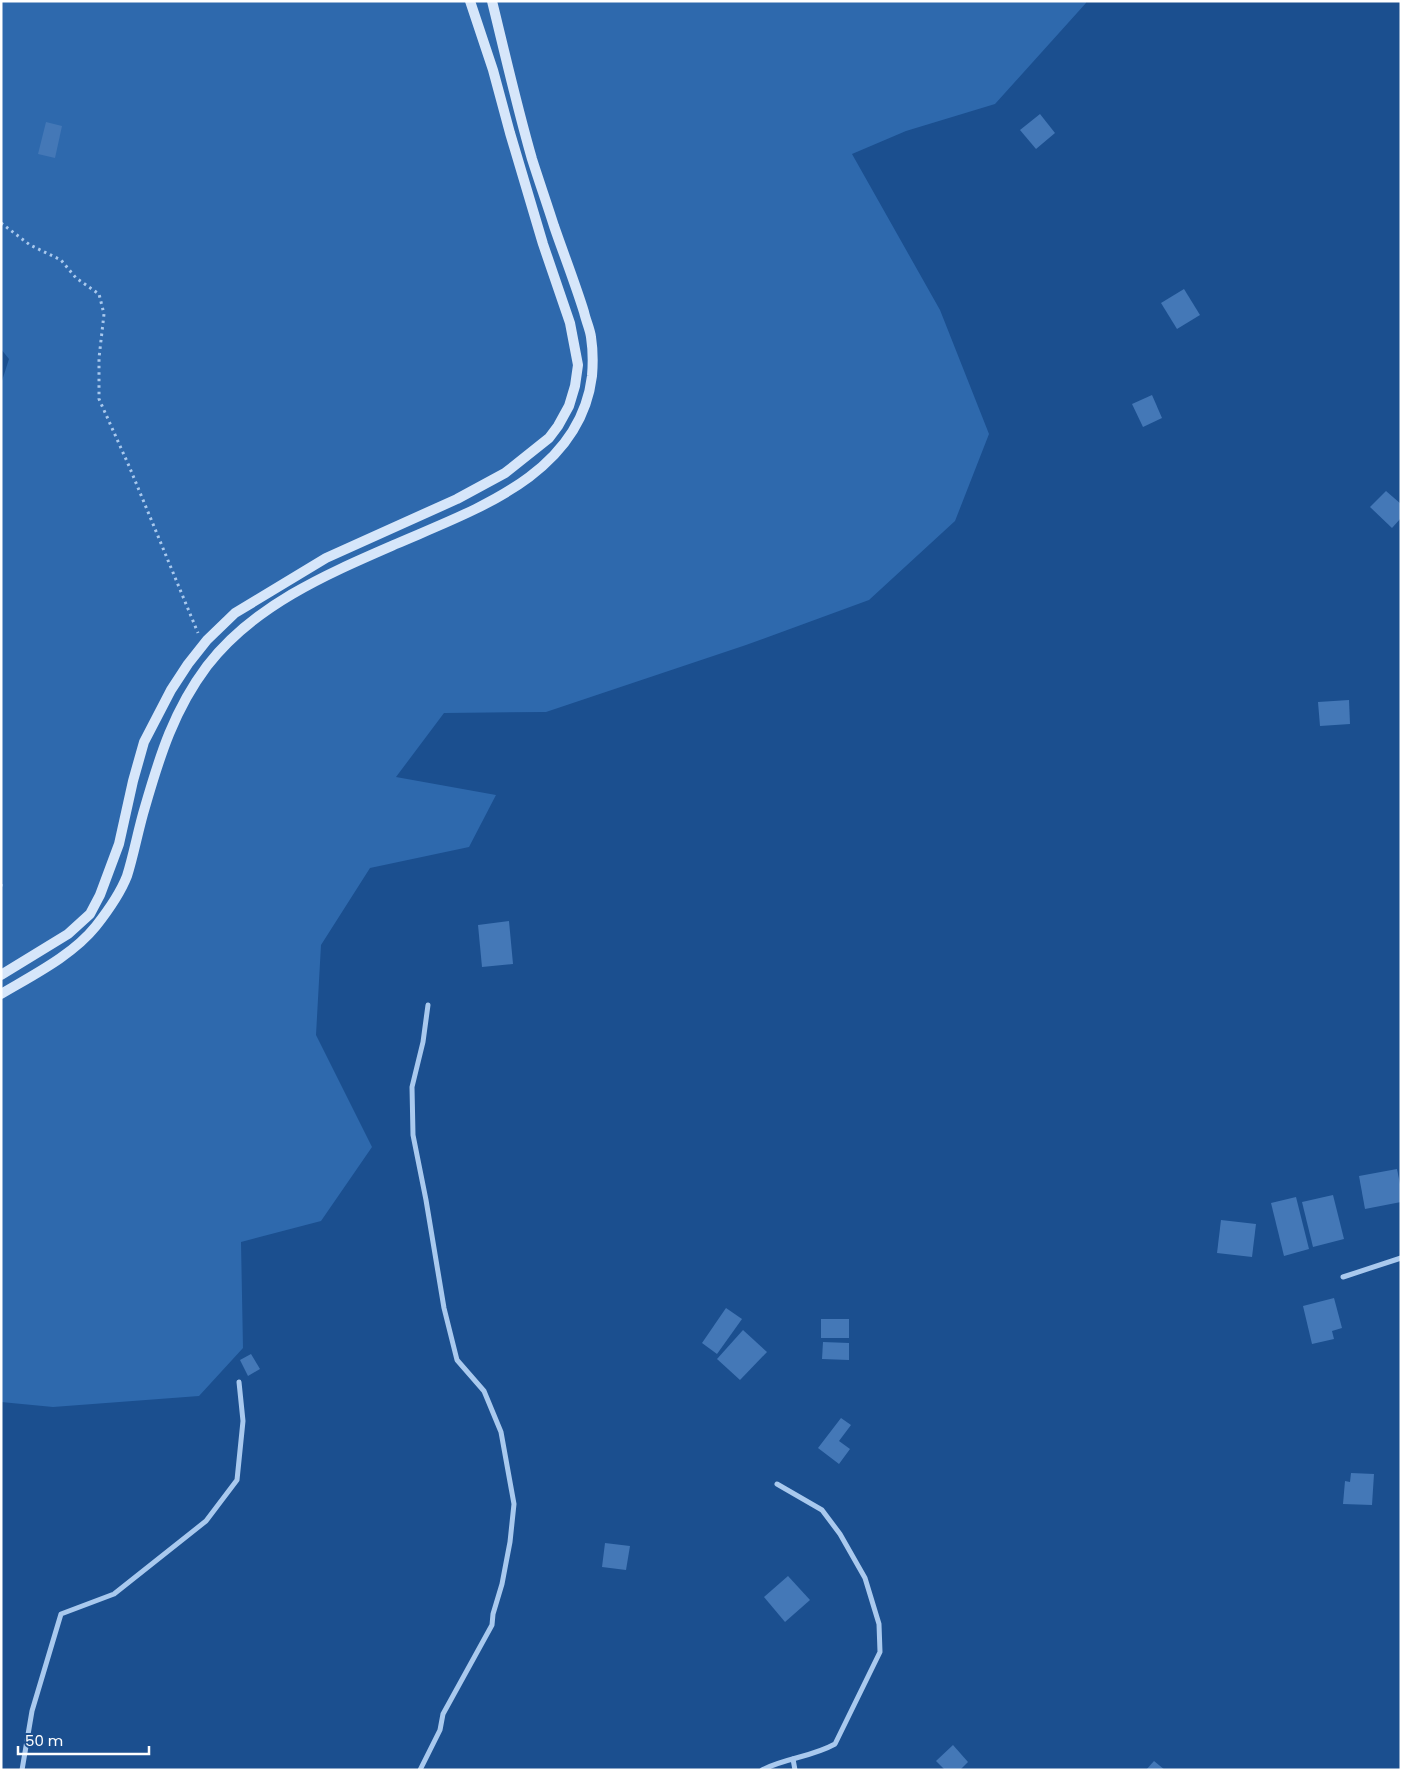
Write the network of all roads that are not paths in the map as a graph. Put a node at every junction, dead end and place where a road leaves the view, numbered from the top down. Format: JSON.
{"nodes":[{"id":1,"x":470,"y":1,"type":"edge"},
{"id":2,"x":492,"y":1,"type":"edge"},
{"id":3,"x":1,"y":975,"type":"edge"},
{"id":4,"x":1,"y":994,"type":"edge"},
{"id":5,"x":428,"y":1005,"type":"dead end"},
{"id":6,"x":1401,"y":1258,"type":"edge"},
{"id":7,"x":1342,"y":1277,"type":"dead end"},
{"id":8,"x":240,"y":1382,"type":"dead end"},
{"id":9,"x":777,"y":1484,"type":"dead end"},
{"id":10,"x":793,"y":1759,"type":"junction"},
{"id":11,"x":22,"y":1770,"type":"edge"},
{"id":12,"x":420,"y":1770,"type":"edge"},
{"id":13,"x":762,"y":1770,"type":"edge"},
{"id":14,"x":795,"y":1770,"type":"edge"}],
"edges":[{"from":1,"to":3,"type":"main road"},
{"from":2,"to":4,"type":"main road"},
{"from":5,"to":12,"type":"street"},
{"from":6,"to":7,"type":"street"},
{"from":8,"to":11,"type":"street"},
{"from":9,"to":10,"type":"street"},
{"from":10,"to":13,"type":"street"},
{"from":10,"to":14,"type":"street"}]}
